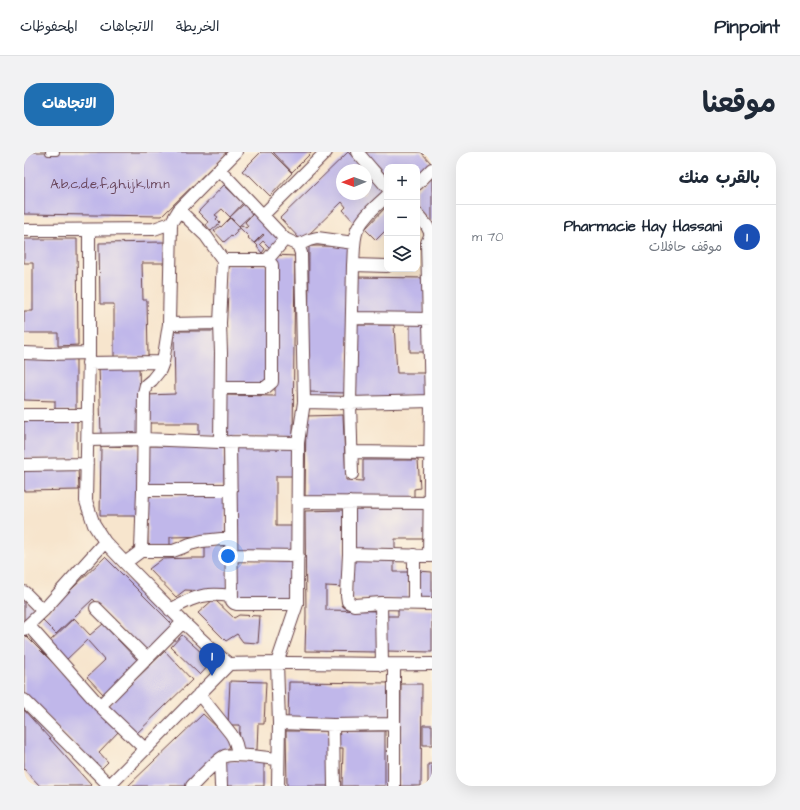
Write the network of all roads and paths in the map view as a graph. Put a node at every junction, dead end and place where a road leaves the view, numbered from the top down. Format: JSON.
{"nodes":[{"id":1,"x":49,"y":152,"type":"edge"},
{"id":2,"x":56,"y":152,"type":"edge"},
{"id":3,"x":236,"y":152,"type":"edge"},
{"id":4,"x":326,"y":152,"type":"edge"},
{"id":5,"x":357,"y":152,"type":"edge"},
{"id":6,"x":219,"y":169,"type":"junction"},
{"id":7,"x":432,"y":169,"type":"edge"},
{"id":8,"x":420,"y":181,"type":"edge"},
{"id":9,"x":384,"y":184,"type":"edge"},
{"id":10,"x":384,"y":199,"type":"edge"},
{"id":11,"x":179,"y":210,"type":"junction"},
{"id":12,"x":263,"y":215,"type":"junction"},
{"id":13,"x":420,"y":218,"type":"edge"},
{"id":14,"x":170,"y":223,"type":"junction"},
{"id":15,"x":24,"y":230,"type":"edge"},
{"id":16,"x":89,"y":230,"type":"junction"},
{"id":17,"x":432,"y":234,"type":"edge"},
{"id":18,"x":285,"y":239,"type":"junction"},
{"id":19,"x":354,"y":243,"type":"junction"},
{"id":20,"x":298,"y":245,"type":"junction"},
{"id":21,"x":223,"y":260,"type":"junction"},
{"id":22,"x":267,"y":260,"type":"junction"},
{"id":23,"x":353,"y":265,"type":"junction"},
{"id":24,"x":384,"y":266,"type":"edge"},
{"id":25,"x":422,"y":268,"type":"edge"},
{"id":26,"x":352,"y":318,"type":"junction"},
{"id":27,"x":431,"y":319,"type":"edge"},
{"id":28,"x":220,"y":323,"type":"junction"},
{"id":29,"x":169,"y":324,"type":"junction"},
{"id":30,"x":24,"y":353,"type":"edge"},
{"id":31,"x":89,"y":358,"type":"junction"},
{"id":32,"x":163,"y":362,"type":"junction"},
{"id":33,"x":221,"y":388,"type":"junction"},
{"id":34,"x":432,"y":401,"type":"edge"},
{"id":35,"x":304,"y":402,"type":"junction"},
{"id":36,"x":350,"y":403,"type":"junction"},
{"id":37,"x":24,"y":415,"type":"edge"},
{"id":38,"x":88,"y":415,"type":"junction"},
{"id":39,"x":143,"y":439,"type":"junction"},
{"id":40,"x":88,"y":440,"type":"junction"},
{"id":41,"x":225,"y":442,"type":"junction"},
{"id":42,"x":298,"y":443,"type":"junction"},
{"id":43,"x":352,"y":452,"type":"junction"},
{"id":44,"x":430,"y":453,"type":"junction"},
{"id":45,"x":87,"y":464,"type":"junction"},
{"id":46,"x":24,"y":465,"type":"edge"},
{"id":47,"x":352,"y":474,"type":"dead end"},
{"id":48,"x":143,"y":490,"type":"junction"},
{"id":49,"x":231,"y":490,"type":"junction"},
{"id":50,"x":298,"y":502,"type":"junction"},
{"id":51,"x":349,"y":502,"type":"junction"},
{"id":52,"x":429,"y":504,"type":"junction"},
{"id":53,"x":231,"y":538,"type":"junction"},
{"id":54,"x":105,"y":542,"type":"junction"},
{"id":55,"x":141,"y":551,"type":"junction"},
{"id":56,"x":349,"y":554,"type":"junction"},
{"id":57,"x":231,"y":555,"type":"junction"},
{"id":58,"x":414,"y":555,"type":"junction"},
{"id":59,"x":298,"y":556,"type":"junction"},
{"id":60,"x":430,"y":556,"type":"edge"},
{"id":61,"x":124,"y":563,"type":"junction"},
{"id":62,"x":24,"y":592,"type":"edge"},
{"id":63,"x":231,"y":596,"type":"junction"},
{"id":64,"x":381,"y":603,"type":"junction"},
{"id":65,"x":414,"y":603,"type":"junction"},
{"id":66,"x":297,"y":604,"type":"junction"},
{"id":67,"x":432,"y":604,"type":"edge"},
{"id":68,"x":96,"y":608,"type":"dead end"},
{"id":69,"x":43,"y":610,"type":"junction"},
{"id":70,"x":170,"y":610,"type":"junction"},
{"id":71,"x":183,"y":622,"type":"junction"},
{"id":72,"x":26,"y":627,"type":"edge"},
{"id":73,"x":147,"y":659,"type":"junction"},
{"id":74,"x":277,"y":663,"type":"junction"},
{"id":75,"x":229,"y":664,"type":"junction"},
{"id":76,"x":432,"y":664,"type":"edge"},
{"id":77,"x":388,"y":665,"type":"junction"},
{"id":78,"x":199,"y":694,"type":"junction"},
{"id":79,"x":24,"y":700,"type":"edge"},
{"id":80,"x":100,"y":706,"type":"junction"},
{"id":81,"x":279,"y":723,"type":"junction"},
{"id":82,"x":394,"y":724,"type":"junction"},
{"id":83,"x":334,"y":725,"type":"junction"},
{"id":84,"x":145,"y":749,"type":"junction"},
{"id":85,"x":238,"y":755,"type":"junction"},
{"id":86,"x":220,"y":759,"type":"junction"},
{"id":87,"x":278,"y":759,"type":"junction"},
{"id":88,"x":109,"y":786,"type":"edge"},
{"id":89,"x":192,"y":786,"type":"edge"},
{"id":90,"x":221,"y":786,"type":"edge"},
{"id":91,"x":278,"y":786,"type":"edge"},
{"id":92,"x":334,"y":786,"type":"edge"},
{"id":93,"x":394,"y":786,"type":"edge"}],
"edges":[{"from":1,"to":2,"type":"lane"},
{"from":3,"to":6,"type":"street"},
{"from":4,"to":12,"type":"street"},
{"from":5,"to":9,"type":"street"},
{"from":6,"to":11,"type":"street"},
{"from":6,"to":12,"type":"street"},
{"from":7,"to":8,"type":"street"},
{"from":10,"to":19,"type":"street"},
{"from":11,"to":14,"type":"street"},
{"from":11,"to":21,"type":"street"},
{"from":12,"to":18,"type":"street"},
{"from":13,"to":17,"type":"street"},
{"from":14,"to":16,"type":"street"},
{"from":14,"to":29,"type":"street"},
{"from":15,"to":16,"type":"street"},
{"from":16,"to":31,"type":"street"},
{"from":17,"to":25,"type":"street"},
{"from":18,"to":20,"type":"street"},
{"from":18,"to":22,"type":"street"},
{"from":19,"to":20,"type":"street"},
{"from":19,"to":23,"type":"street"},
{"from":20,"to":35,"type":"street"},
{"from":21,"to":22,"type":"street"},
{"from":21,"to":28,"type":"street"},
{"from":22,"to":33,"type":"street"},
{"from":23,"to":24,"type":"street"},
{"from":23,"to":26,"type":"street"},
{"from":25,"to":27,"type":"street"},
{"from":26,"to":27,"type":"street"},
{"from":26,"to":36,"type":"street"},
{"from":27,"to":34,"type":"street"},
{"from":28,"to":29,"type":"street"},
{"from":28,"to":33,"type":"street"},
{"from":29,"to":32,"type":"street"},
{"from":30,"to":31,"type":"street"},
{"from":31,"to":32,"type":"street"},
{"from":31,"to":38,"type":"street"},
{"from":32,"to":39,"type":"street"},
{"from":33,"to":41,"type":"street"},
{"from":34,"to":36,"type":"street"},
{"from":34,"to":44,"type":"street"},
{"from":35,"to":36,"type":"street"},
{"from":35,"to":42,"type":"street"},
{"from":36,"to":43,"type":"street"},
{"from":37,"to":38,"type":"street"},
{"from":38,"to":40,"type":"street"},
{"from":39,"to":40,"type":"street"},
{"from":39,"to":41,"type":"street"},
{"from":39,"to":48,"type":"street"},
{"from":40,"to":45,"type":"street"},
{"from":41,"to":42,"type":"street"},
{"from":41,"to":49,"type":"street"},
{"from":42,"to":50,"type":"street"},
{"from":43,"to":44,"type":"street"},
{"from":43,"to":47,"type":"street"},
{"from":44,"to":52,"type":"street"},
{"from":45,"to":46,"type":"street"},
{"from":45,"to":54,"type":"street"},
{"from":48,"to":49,"type":"street"},
{"from":48,"to":55,"type":"street"},
{"from":49,"to":53,"type":"street"},
{"from":50,"to":51,"type":"street"},
{"from":50,"to":59,"type":"street"},
{"from":51,"to":52,"type":"street"},
{"from":51,"to":56,"type":"street"},
{"from":52,"to":60,"type":"street"},
{"from":53,"to":55,"type":"street"},
{"from":53,"to":57,"type":"street"},
{"from":54,"to":61,"type":"street"},
{"from":54,"to":69,"type":"street"},
{"from":55,"to":61,"type":"street"},
{"from":56,"to":58,"type":"street"},
{"from":56,"to":64,"type":"street"},
{"from":57,"to":59,"type":"street"},
{"from":57,"to":63,"type":"street"},
{"from":58,"to":60,"type":"street"},
{"from":58,"to":65,"type":"street"},
{"from":59,"to":66,"type":"street"},
{"from":61,"to":70,"type":"street"},
{"from":62,"to":69,"type":"street"},
{"from":63,"to":66,"type":"street"},
{"from":63,"to":70,"type":"street"},
{"from":64,"to":65,"type":"street"},
{"from":64,"to":77,"type":"street"},
{"from":65,"to":67,"type":"street"},
{"from":66,"to":74,"type":"street"},
{"from":68,"to":73,"type":"street"},
{"from":69,"to":72,"type":"street"},
{"from":70,"to":71,"type":"street"},
{"from":71,"to":73,"type":"street"},
{"from":71,"to":75,"type":"street"},
{"from":72,"to":80,"type":"street"},
{"from":73,"to":80,"type":"street"},
{"from":74,"to":75,"type":"street"},
{"from":74,"to":77,"type":"street"},
{"from":74,"to":81,"type":"street"},
{"from":75,"to":78,"type":"street"},
{"from":76,"to":77,"type":"street"},
{"from":77,"to":82,"type":"street"},
{"from":78,"to":84,"type":"street"},
{"from":78,"to":85,"type":"street"},
{"from":79,"to":88,"type":"street"},
{"from":80,"to":84,"type":"street"},
{"from":81,"to":83,"type":"street"},
{"from":81,"to":87,"type":"street"},
{"from":82,"to":83,"type":"street"},
{"from":82,"to":93,"type":"street"},
{"from":83,"to":92,"type":"street"},
{"from":84,"to":88,"type":"street"},
{"from":85,"to":86,"type":"street"},
{"from":85,"to":87,"type":"street"},
{"from":86,"to":89,"type":"street"},
{"from":86,"to":90,"type":"street"},
{"from":87,"to":91,"type":"street"}]}
